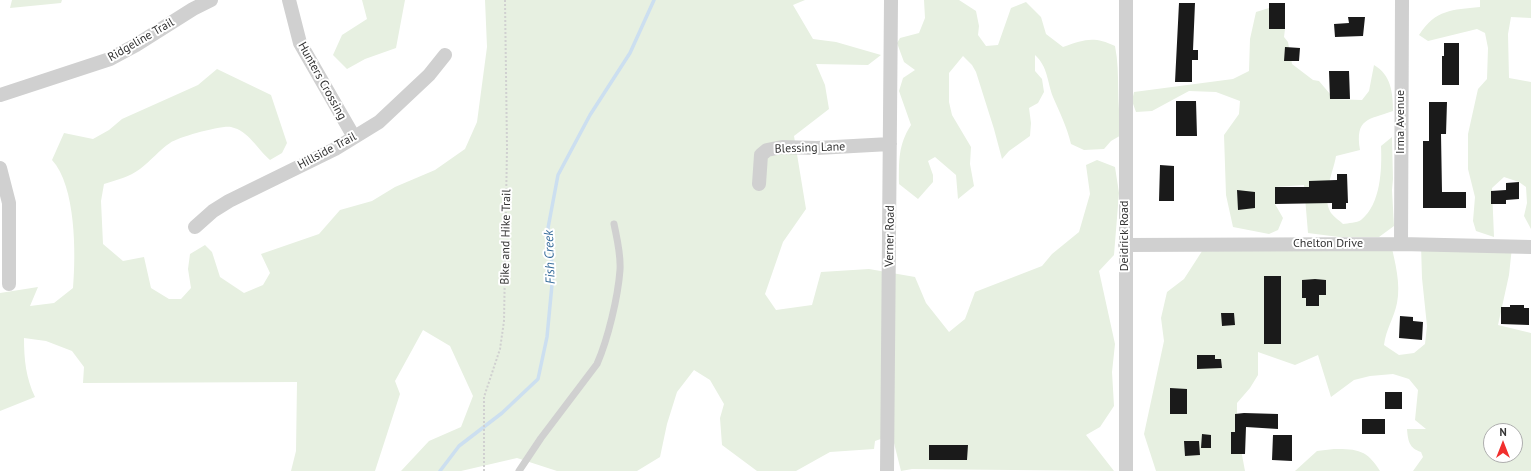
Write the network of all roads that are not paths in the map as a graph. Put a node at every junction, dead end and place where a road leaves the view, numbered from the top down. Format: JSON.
{"nodes":[{"id":1,"x":211,"y":0,"type":"edge"},
{"id":2,"x":289,"y":0,"type":"edge"},
{"id":3,"x":891,"y":0,"type":"edge"},
{"id":4,"x":1126,"y":0,"type":"edge"},
{"id":5,"x":1402,"y":0,"type":"edge"},
{"id":6,"x":445,"y":55,"type":"dead end"},
{"id":7,"x":0,"y":95,"type":"edge"},
{"id":8,"x":354,"y":137,"type":"junction"},
{"id":9,"x":890,"y":144,"type":"junction"},
{"id":10,"x":0,"y":168,"type":"edge"},
{"id":11,"x":759,"y":184,"type":"dead end"},
{"id":12,"x":614,"y":224,"type":"dead end"},
{"id":13,"x":195,"y":227,"type":"dead end"},
{"id":14,"x":1401,"y":244,"type":"junction"},
{"id":15,"x":1125,"y":245,"type":"junction"},
{"id":16,"x":1531,"y":247,"type":"edge"},
{"id":17,"x":9,"y":284,"type":"dead end"},
{"id":18,"x":519,"y":471,"type":"edge"},
{"id":19,"x":887,"y":471,"type":"edge"},
{"id":20,"x":1126,"y":471,"type":"edge"}],
"edges":[{"from":1,"to":7,"type":"street","name":"Ridgeline Trail"},
{"from":2,"to":8,"type":"street","name":"Hunters Crossing"},
{"from":3,"to":9,"type":"street","name":"Verner Road"},
{"from":4,"to":15,"type":"street","name":"Deidrick Road"},
{"from":5,"to":14,"type":"street","name":"Irma Avenue"},
{"from":6,"to":8,"type":"street","name":"Hillside Trail"},
{"from":8,"to":13,"type":"street","name":"Hillside Trail"},
{"from":9,"to":11,"type":"street","name":"Blessing Lane"},
{"from":9,"to":19,"type":"street","name":"Verner Road"},
{"from":10,"to":17,"type":"street"},
{"from":12,"to":18,"type":"lane"},
{"from":14,"to":15,"type":"street","name":"Chelton Drive"},
{"from":14,"to":16,"type":"street","name":"Chelton Drive"},
{"from":15,"to":20,"type":"street","name":"Deidrick Road"}]}
